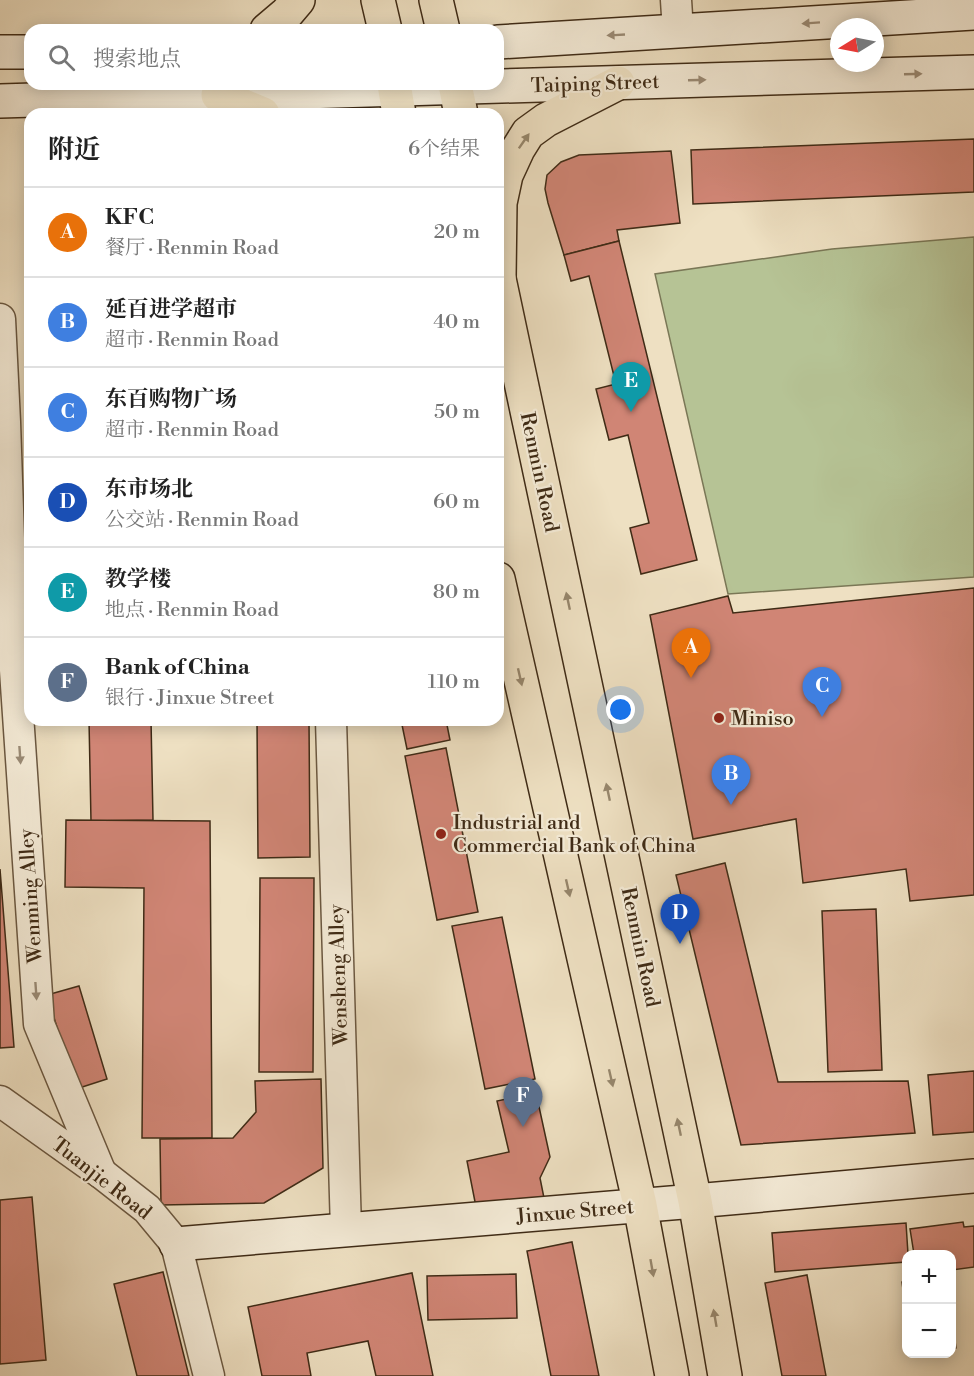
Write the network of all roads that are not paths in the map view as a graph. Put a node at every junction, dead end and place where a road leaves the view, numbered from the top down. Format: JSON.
{"nodes":[{"id":1,"x":298,"y":0,"type":"edge"},
{"id":2,"x":378,"y":0,"type":"edge"},
{"id":3,"x":436,"y":0,"type":"edge"},
{"id":4,"x":974,"y":13,"type":"edge"},
{"id":5,"x":677,"y":16,"type":"edge"},
{"id":6,"x":274,"y":24,"type":"edge"},
{"id":7,"x":384,"y":24,"type":"edge"},
{"id":8,"x":442,"y":24,"type":"edge"},
{"id":9,"x":504,"y":41,"type":"edge"},
{"id":10,"x":0,"y":52,"type":"edge"},
{"id":11,"x":24,"y":52,"type":"edge"},
{"id":12,"x":974,"y":72,"type":"edge"},
{"id":13,"x":618,"y":83,"type":"junction"},
{"id":14,"x":218,"y":94,"type":"junction"},
{"id":15,"x":457,"y":95,"type":"edge"},
{"id":16,"x":396,"y":96,"type":"edge"},
{"id":17,"x":0,"y":101,"type":"edge"},
{"id":18,"x":250,"y":108,"type":"edge"},
{"id":19,"x":504,"y":185,"type":"edge"},
{"id":20,"x":504,"y":300,"type":"edge"},
{"id":21,"x":0,"y":319,"type":"edge"},
{"id":22,"x":3,"y":422,"type":"edge"},
{"id":23,"x":504,"y":605,"type":"edge"},
{"id":24,"x":14,"y":626,"type":"edge"},
{"id":25,"x":331,"y":726,"type":"edge"},
{"id":26,"x":0,"y":1101,"type":"edge"},
{"id":27,"x":101,"y":1173,"type":"junction"},
{"id":28,"x":974,"y":1176,"type":"edge"},
{"id":29,"x":695,"y":1201,"type":"junction"},
{"id":30,"x":640,"y":1205,"type":"junction"},
{"id":31,"x":346,"y":1230,"type":"junction"},
{"id":32,"x":176,"y":1244,"type":"junction"},
{"id":33,"x":209,"y":1376,"type":"edge"},
{"id":34,"x":672,"y":1376,"type":"edge"},
{"id":35,"x":725,"y":1376,"type":"edge"}],
"edges":[{"from":1,"to":6,"type":"main road"},
{"from":2,"to":7,"type":"main road"},
{"from":3,"to":8,"type":"main road"},
{"from":4,"to":5,"type":"main road","one_way":true},
{"from":5,"to":9,"type":"main road","one_way":true},
{"from":10,"to":11,"type":"main road"},
{"from":13,"to":12,"type":"main road","name":"Taiping Street","one_way":true},
{"from":13,"to":15,"type":"main road","name":"Taiping Street"},
{"from":19,"to":13,"type":"main road","name":"Renmin Road","one_way":true},
{"from":14,"to":16,"type":"main road","name":"Taiping Street"},
{"from":14,"to":17,"type":"main road","name":"Taiping Street"},
{"from":14,"to":18,"type":"main road"},
{"from":15,"to":16,"type":"main road","name":"Taiping Street"},
{"from":29,"to":20,"type":"main road","name":"Renmin Road","one_way":true},
{"from":21,"to":22,"type":"street","name":"Wenming Alley"},
{"from":22,"to":24,"type":"street","name":"Wenming Alley"},
{"from":23,"to":30,"type":"main road","one_way":true},
{"from":24,"to":27,"type":"street","name":"Wenming Alley","one_way":true},
{"from":25,"to":31,"type":"street","name":"Wensheng Alley"},
{"from":26,"to":27,"type":"street","name":"Tuanjie Road"},
{"from":27,"to":32,"type":"street","name":"Tuanjie Road"},
{"from":28,"to":29,"type":"main road","name":"Jinxue Street"},
{"from":29,"to":30,"type":"main road","name":"Jinxue Street"},
{"from":35,"to":29,"type":"main road","name":"Renmin Road","one_way":true},
{"from":30,"to":31,"type":"main road","name":"Jinxue Street"},
{"from":30,"to":34,"type":"main road","one_way":true},
{"from":31,"to":32,"type":"main road","name":"Jinxue Street"},
{"from":32,"to":33,"type":"street","name":"Tuanjie Road"}]}
